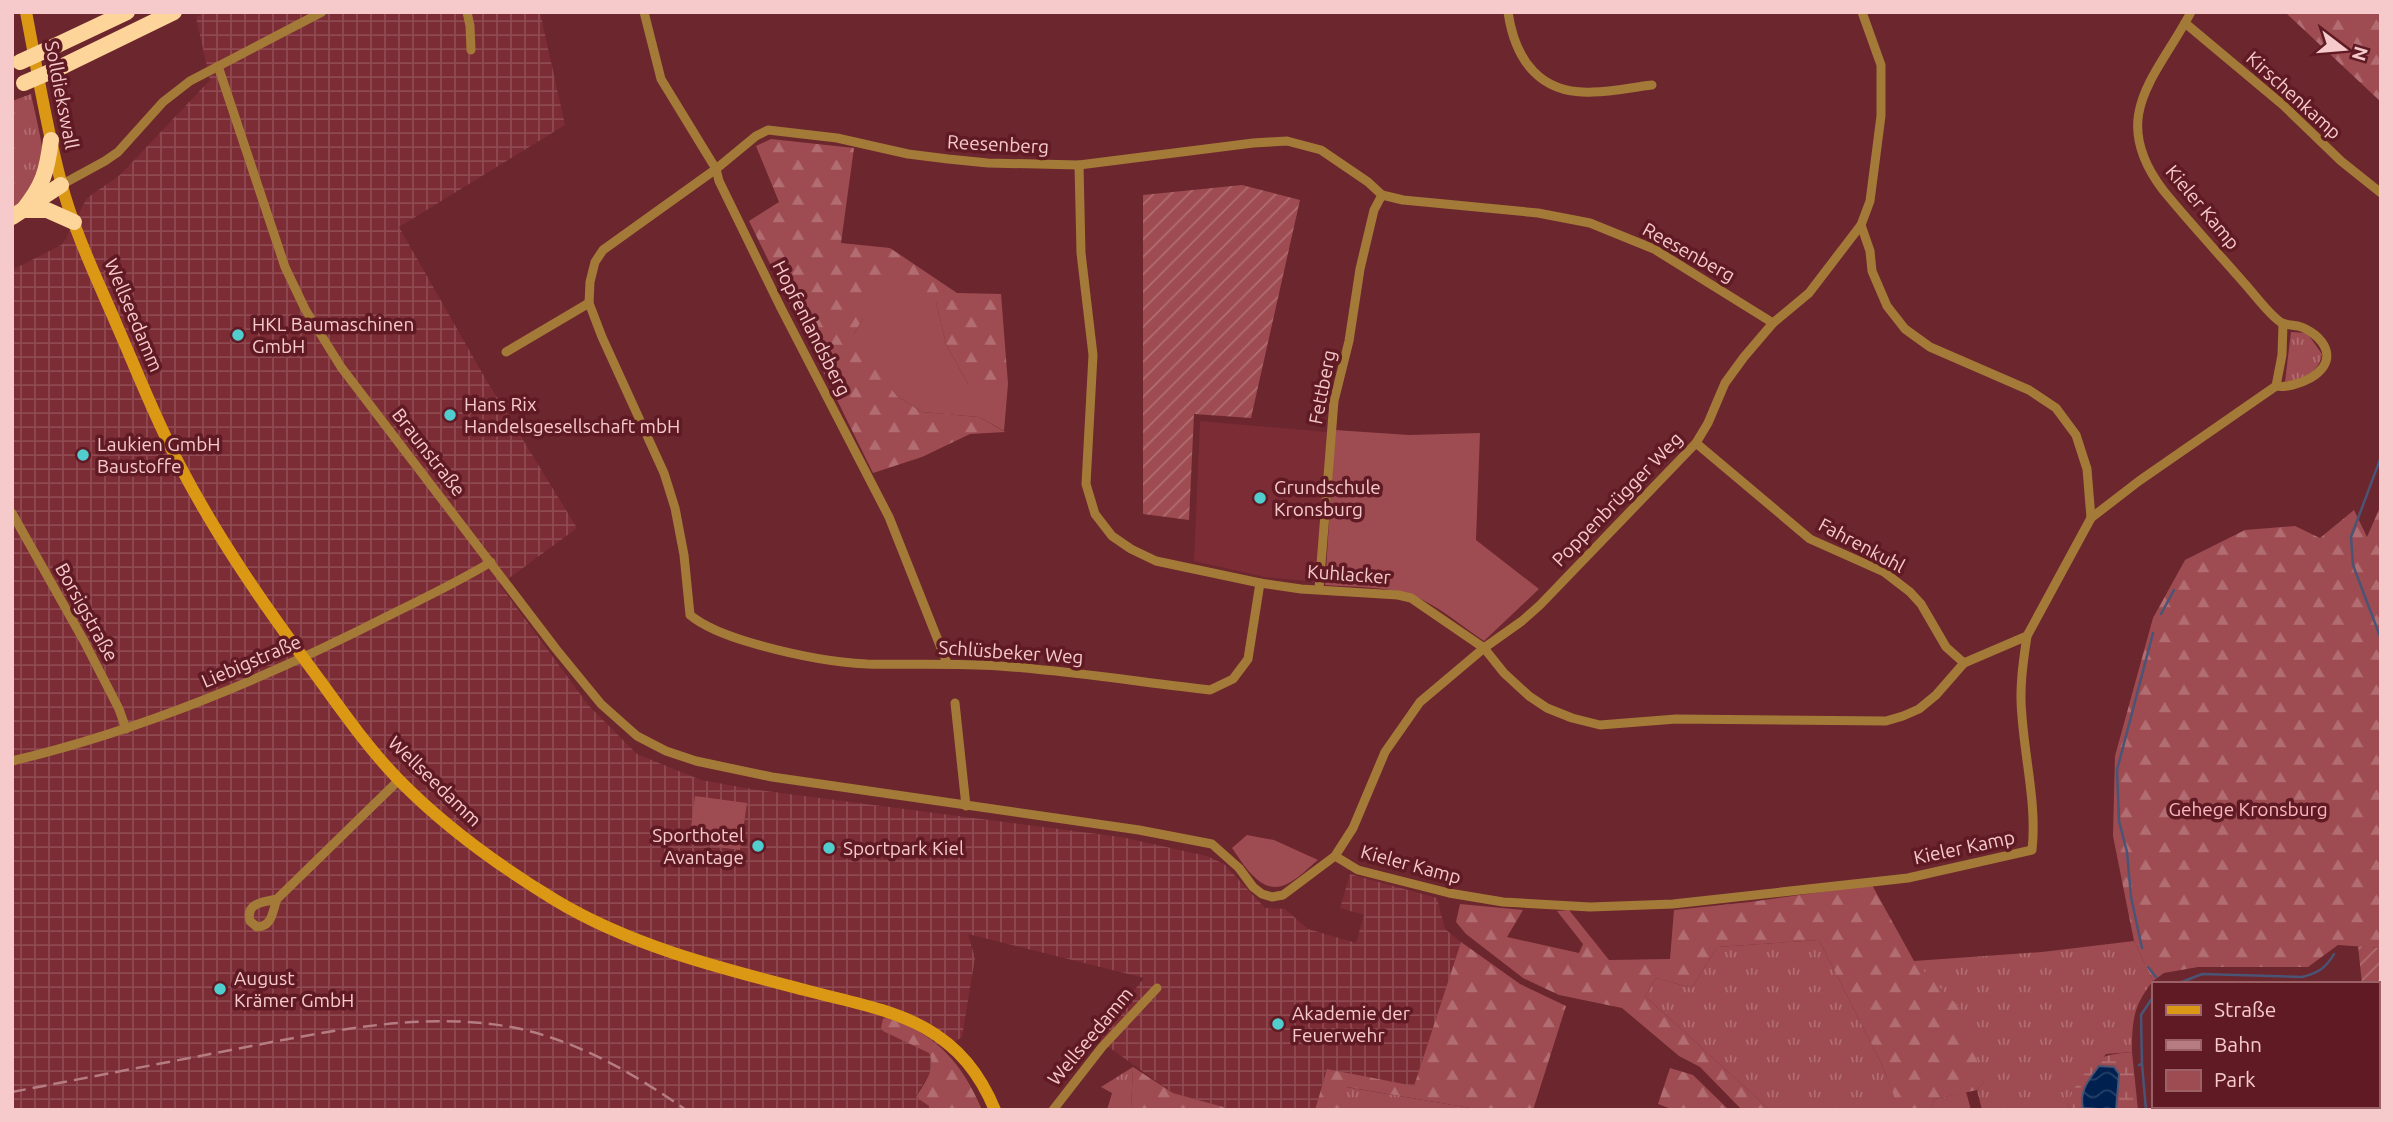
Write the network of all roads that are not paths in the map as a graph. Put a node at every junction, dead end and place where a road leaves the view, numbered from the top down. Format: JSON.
{"nodes":[{"id":1,"x":26,"y":12,"type":"edge"},
{"id":2,"x":127,"y":12,"type":"edge"},
{"id":3,"x":174,"y":12,"type":"edge"},
{"id":4,"x":322,"y":12,"type":"edge"},
{"id":5,"x":467,"y":12,"type":"edge"},
{"id":6,"x":644,"y":12,"type":"edge"},
{"id":7,"x":1508,"y":12,"type":"edge"},
{"id":8,"x":1862,"y":12,"type":"edge"},
{"id":9,"x":2191,"y":12,"type":"edge"},
{"id":10,"x":2185,"y":23,"type":"junction"},
{"id":11,"x":471,"y":50,"type":"dead end"},
{"id":12,"x":16,"y":63,"type":"edge"},
{"id":13,"x":218,"y":66,"type":"junction"},
{"id":14,"x":18,"y":85,"type":"edge"},
{"id":15,"x":1652,"y":85,"type":"dead end"},
{"id":16,"x":51,"y":140,"type":"junction"},
{"id":17,"x":1079,"y":165,"type":"junction"},
{"id":18,"x":716,"y":169,"type":"junction"},
{"id":19,"x":61,"y":185,"type":"junction"},
{"id":20,"x":2381,"y":193,"type":"edge"},
{"id":21,"x":1382,"y":195,"type":"junction"},
{"id":22,"x":17,"y":214,"type":"edge"},
{"id":23,"x":74,"y":222,"type":"junction"},
{"id":24,"x":1860,"y":225,"type":"junction"},
{"id":25,"x":589,"y":303,"type":"junction"},
{"id":26,"x":1773,"y":323,"type":"junction"},
{"id":27,"x":2283,"y":324,"type":"junction"},
{"id":28,"x":506,"y":352,"type":"dead end"},
{"id":29,"x":2276,"y":387,"type":"junction"},
{"id":30,"x":1696,"y":443,"type":"junction"},
{"id":31,"x":12,"y":513,"type":"edge"},
{"id":32,"x":2091,"y":518,"type":"junction"},
{"id":33,"x":491,"y":562,"type":"junction"},
{"id":34,"x":1259,"y":583,"type":"junction"},
{"id":35,"x":1319,"y":589,"type":"junction"},
{"id":36,"x":690,"y":615,"type":"joint"},
{"id":37,"x":2027,"y":636,"type":"junction"},
{"id":38,"x":1483,"y":648,"type":"junction"},
{"id":39,"x":303,"y":659,"type":"junction"},
{"id":40,"x":947,"y":663,"type":"junction"},
{"id":41,"x":1964,"y":663,"type":"junction"},
{"id":42,"x":955,"y":704,"type":"dead end"},
{"id":43,"x":126,"y":729,"type":"junction"},
{"id":44,"x":12,"y":761,"type":"edge"},
{"id":45,"x":399,"y":780,"type":"junction"},
{"id":46,"x":967,"y":806,"type":"junction"},
{"id":47,"x":1335,"y":856,"type":"junction"},
{"id":48,"x":1262,"y":894,"type":"joint"},
{"id":49,"x":277,"y":899,"type":"dead end"},
{"id":50,"x":1157,"y":988,"type":"dead end"},
{"id":51,"x":995,"y":1110,"type":"edge"},
{"id":52,"x":1053,"y":1110,"type":"edge"}],
"edges":[{"from":1,"to":16,"type":"main road","name":"Solldiekswall"},
{"from":2,"to":12,"type":"highway","bridge":true},
{"from":3,"to":14,"type":"highway","bridge":true},
{"from":4,"to":13,"type":"street"},
{"from":5,"to":11,"type":"street"},
{"from":6,"to":18,"type":"street","name":"Hopfenlandsberg"},
{"from":7,"to":15,"type":"street"},
{"from":8,"to":24,"type":"street","name":"Poppenbrügger Weg"},
{"from":9,"to":10,"type":"street","name":"Kieler Kamp"},
{"from":10,"to":20,"type":"street","name":"Kirschenkamp"},
{"from":10,"to":27,"type":"street","name":"Kieler Kamp"},
{"from":13,"to":19,"type":"street"},
{"from":13,"to":33,"type":"street","name":"Braunstraße"},
{"from":16,"to":19,"type":"main road","name":"Solldiekswall"},
{"from":16,"to":22,"type":"highway"},
{"from":17,"to":18,"type":"street","name":"Reesenberg"},
{"from":17,"to":21,"type":"street","name":"Reesenberg"},
{"from":17,"to":34,"type":"street","name":"Kuhlacker"},
{"from":18,"to":25,"type":"street","name":"Reesenberg"},
{"from":18,"to":40,"type":"street","name":"Hopfenlandsberg"},
{"from":19,"to":22,"type":"highway"},
{"from":19,"to":23,"type":"main road","name":"Wellseedamm"},
{"from":21,"to":26,"type":"street","name":"Reesenberg"},
{"from":21,"to":35,"type":"street","name":"Fettberg"},
{"from":22,"to":23,"type":"highway"},
{"from":23,"to":39,"type":"main road","name":"Wellseedamm"},
{"from":24,"to":26,"type":"street","name":"Poppenbrügger Weg"},
{"from":24,"to":32,"type":"street"},
{"from":25,"to":28,"type":"street"},
{"from":25,"to":36,"type":"street","name":"Reesenberg"},
{"from":26,"to":30,"type":"street","name":"Poppenbrügger Weg"},
{"from":27,"to":29,"type":"street"},
{"from":27,"to":29,"type":"street","name":"Kieler Kamp"},
{"from":29,"to":32,"type":"street","name":"Kieler Kamp"},
{"from":30,"to":38,"type":"street","name":"Poppenbrügger Weg"},
{"from":30,"to":41,"type":"street","name":"Fahrenkuhl"},
{"from":31,"to":43,"type":"street","name":"Borsigstraße"},
{"from":32,"to":37,"type":"street","name":"Kieler Kamp"},
{"from":33,"to":39,"type":"street","name":"Liebigstraße"},
{"from":33,"to":46,"type":"street","name":"Braunstraße"},
{"from":34,"to":35,"type":"street","name":"Kuhlacker"},
{"from":34,"to":40,"type":"street","name":"Schlüsbeker Weg"},
{"from":35,"to":38,"type":"street","name":"Kuhlacker"},
{"from":36,"to":40,"type":"street","name":"Schlüsbeker Weg"},
{"from":37,"to":41,"type":"street","name":"Kuhlacker"},
{"from":37,"to":47,"type":"street","name":"Kieler Kamp"},
{"from":38,"to":41,"type":"street","name":"Kuhlacker"},
{"from":38,"to":47,"type":"street","name":"Poppenbrügger Weg"},
{"from":39,"to":43,"type":"street","name":"Liebigstraße"},
{"from":39,"to":45,"type":"main road","name":"Wellseedamm"},
{"from":42,"to":46,"type":"street"},
{"from":43,"to":44,"type":"street","name":"Liebigstraße"},
{"from":45,"to":49,"type":"street"},
{"from":45,"to":51,"type":"main road","name":"Wellseedamm"},
{"from":46,"to":48,"type":"street","name":"Braunstraße"},
{"from":47,"to":48,"type":"street","name":"Poppenbrügger Weg"},
{"from":50,"to":52,"type":"street","name":"Wellseedamm"}]}
